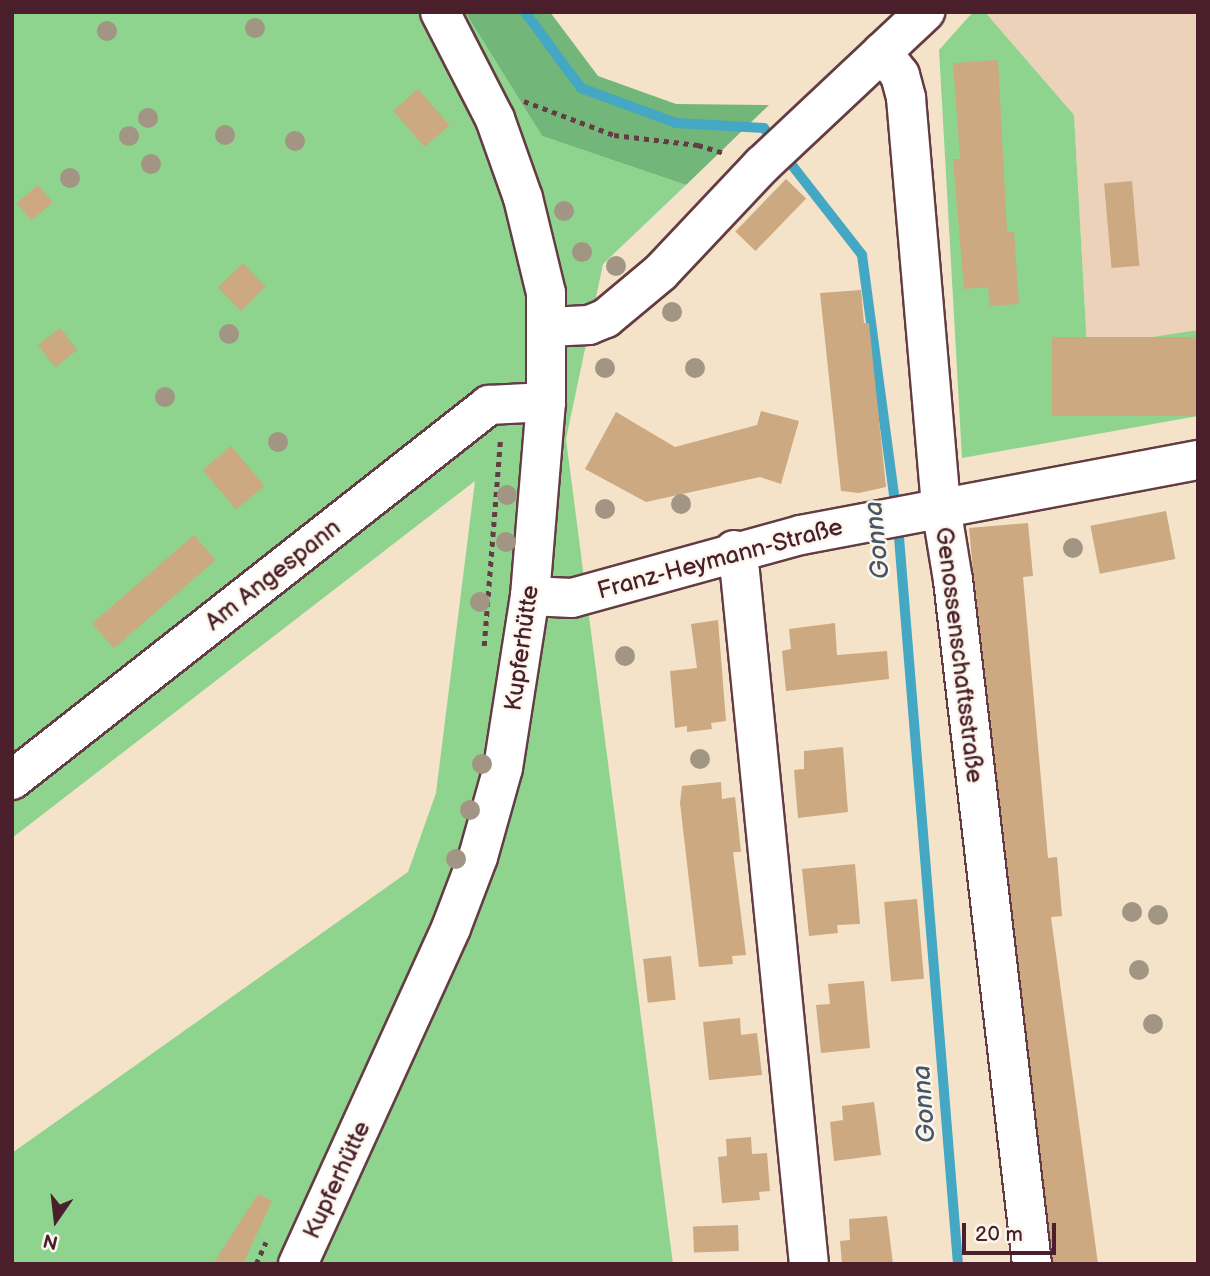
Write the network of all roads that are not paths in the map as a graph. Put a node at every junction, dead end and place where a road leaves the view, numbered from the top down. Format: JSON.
{"nodes":[{"id":1,"x":440,"y":12,"type":"edge"},
{"id":2,"x":925,"y":12,"type":"edge"},
{"id":3,"x":882,"y":52,"type":"junction"},
{"id":4,"x":548,"y":327,"type":"junction"},
{"id":5,"x":546,"y":401,"type":"junction"},
{"id":6,"x":1198,"y":460,"type":"edge"},
{"id":7,"x":915,"y":512,"type":"junction"},
{"id":8,"x":734,"y":550,"type":"junction"},
{"id":9,"x":530,"y":596,"type":"junction"},
{"id":10,"x":12,"y":780,"type":"edge"},
{"id":11,"x":298,"y":1264,"type":"edge"},
{"id":12,"x":809,"y":1264,"type":"edge"},
{"id":13,"x":1031,"y":1264,"type":"edge"}],
"edges":[{"from":1,"to":4,"type":"street","name":"Kupferhütte"},
{"from":2,"to":3,"type":"street"},
{"from":3,"to":4,"type":"street"},
{"from":3,"to":7,"type":"street","name":"Genossenschaftsstraße"},
{"from":4,"to":5,"type":"street","name":"Kupferhütte"},
{"from":5,"to":9,"type":"street","name":"Kupferhütte"},
{"from":5,"to":10,"type":"street","name":"Am Angespann"},
{"from":6,"to":7,"type":"street","name":"Franz-Heymann-Straße"},
{"from":7,"to":8,"type":"street","name":"Franz-Heymann-Straße"},
{"from":7,"to":13,"type":"street","name":"Genossenschaftsstraße"},
{"from":8,"to":9,"type":"street","name":"Franz-Heymann-Straße"},
{"from":8,"to":12,"type":"street"},
{"from":9,"to":11,"type":"street","name":"Kupferhütte"}]}
